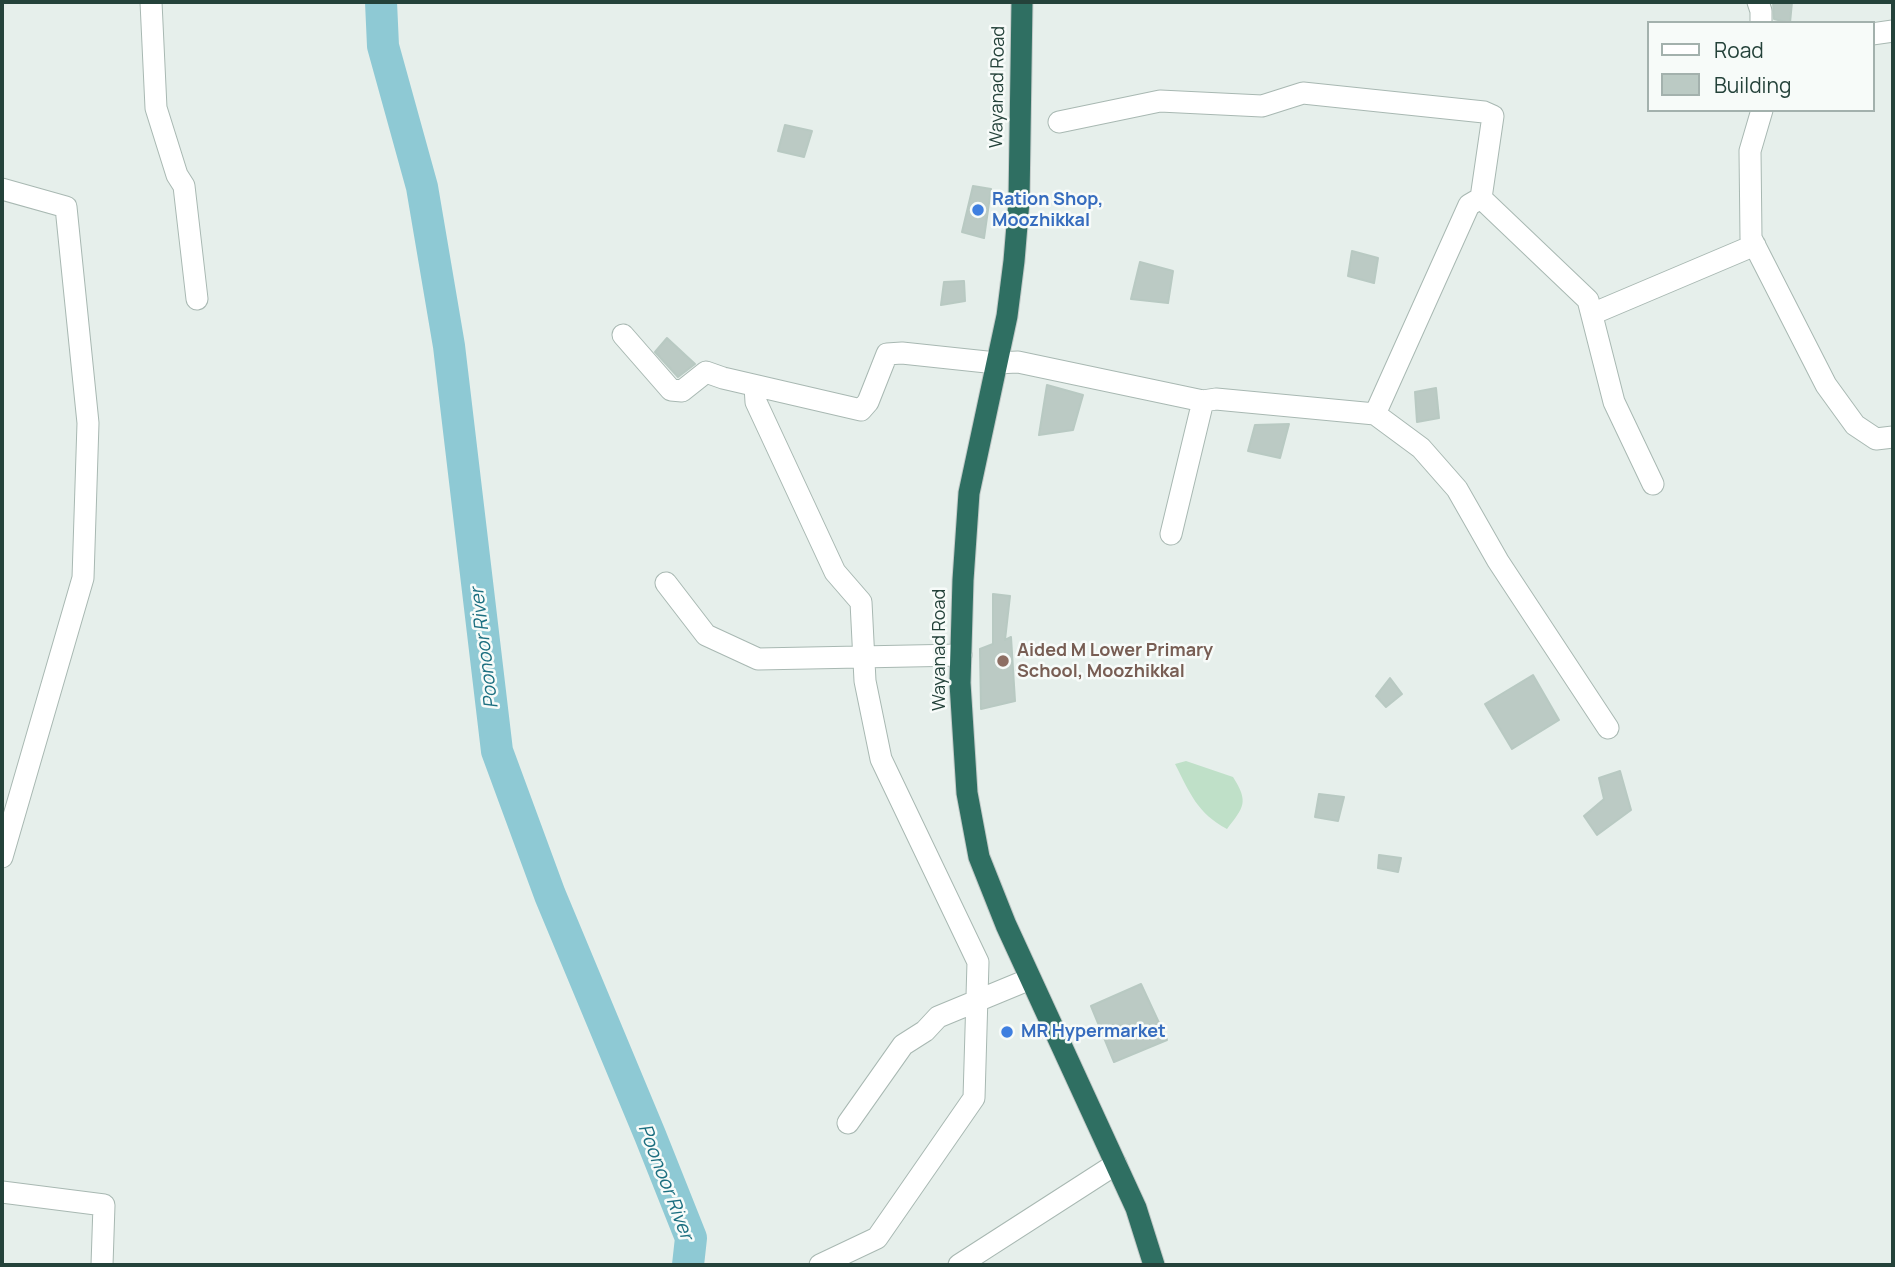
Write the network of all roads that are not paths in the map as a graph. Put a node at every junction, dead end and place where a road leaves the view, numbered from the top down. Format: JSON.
{"nodes":[{"id":1,"x":150,"y":2,"type":"edge"},
{"id":2,"x":1022,"y":2,"type":"edge"},
{"id":3,"x":1758,"y":2,"type":"edge"},
{"id":4,"x":1760,"y":21,"type":"edge"},
{"id":5,"x":1893,"y":31,"type":"edge"},
{"id":6,"x":1874,"y":34,"type":"edge"},
{"id":7,"x":1761,"y":112,"type":"edge"},
{"id":8,"x":1059,"y":122,"type":"dead end"},
{"id":9,"x":2,"y":188,"type":"edge"},
{"id":10,"x":1481,"y":198,"type":"junction"},
{"id":11,"x":1755,"y":245,"type":"junction"},
{"id":12,"x":197,"y":299,"type":"dead end"},
{"id":13,"x":1592,"y":314,"type":"junction"},
{"id":14,"x":623,"y":335,"type":"dead end"},
{"id":15,"x":996,"y":363,"type":"junction"},
{"id":16,"x":755,"y":386,"type":"junction"},
{"id":17,"x":1203,"y":401,"type":"junction"},
{"id":18,"x":1375,"y":414,"type":"junction"},
{"id":19,"x":1893,"y":437,"type":"edge"},
{"id":20,"x":1653,"y":484,"type":"dead end"},
{"id":21,"x":1171,"y":534,"type":"dead end"},
{"id":22,"x":666,"y":583,"type":"dead end"},
{"id":23,"x":961,"y":654,"type":"junction"},
{"id":24,"x":863,"y":655,"type":"junction"},
{"id":25,"x":1608,"y":728,"type":"dead end"},
{"id":26,"x":2,"y":858,"type":"edge"},
{"id":27,"x":1030,"y":979,"type":"junction"},
{"id":28,"x":977,"y":1000,"type":"junction"},
{"id":29,"x":848,"y":1123,"type":"dead end"},
{"id":30,"x":1116,"y":1164,"type":"junction"},
{"id":31,"x":2,"y":1192,"type":"edge"},
{"id":32,"x":102,"y":1265,"type":"edge"},
{"id":33,"x":820,"y":1265,"type":"edge"},
{"id":34,"x":960,"y":1265,"type":"edge"},
{"id":35,"x":1154,"y":1265,"type":"edge"}],
"edges":[{"from":1,"to":12,"type":"street"},
{"from":2,"to":15,"type":"highway","name":"Wayanad Road"},
{"from":3,"to":4,"type":"street"},
{"from":5,"to":6,"type":"street"},
{"from":7,"to":11,"type":"street"},
{"from":8,"to":10,"type":"street"},
{"from":9,"to":26,"type":"street"},
{"from":10,"to":13,"type":"street"},
{"from":10,"to":18,"type":"street"},
{"from":11,"to":13,"type":"street"},
{"from":11,"to":19,"type":"street"},
{"from":13,"to":20,"type":"street"},
{"from":14,"to":16,"type":"street"},
{"from":15,"to":16,"type":"street"},
{"from":15,"to":17,"type":"street"},
{"from":15,"to":23,"type":"highway","name":"Wayanad Road"},
{"from":16,"to":24,"type":"street"},
{"from":17,"to":18,"type":"street"},
{"from":17,"to":21,"type":"street"},
{"from":18,"to":25,"type":"street"},
{"from":22,"to":24,"type":"street"},
{"from":23,"to":24,"type":"street"},
{"from":23,"to":27,"type":"highway","name":"Wayanad Road"},
{"from":24,"to":28,"type":"street"},
{"from":27,"to":28,"type":"street"},
{"from":27,"to":30,"type":"highway","name":"Wayanad Road"},
{"from":28,"to":29,"type":"street"},
{"from":28,"to":33,"type":"street"},
{"from":30,"to":34,"type":"street"},
{"from":30,"to":35,"type":"highway","name":"Wayanad Road"},
{"from":31,"to":32,"type":"street"}]}
